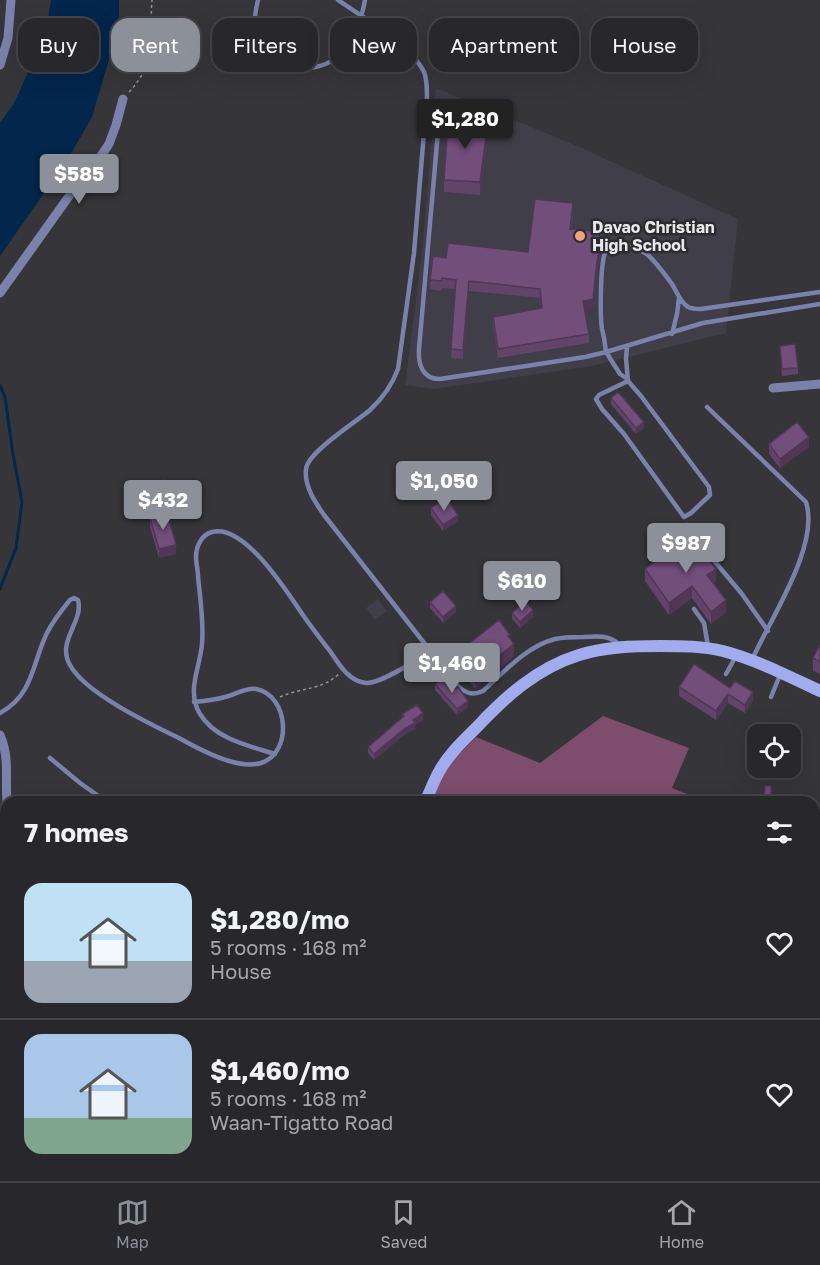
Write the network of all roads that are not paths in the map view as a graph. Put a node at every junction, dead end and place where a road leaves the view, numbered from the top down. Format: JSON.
{"nodes":[{"id":1,"x":11,"y":0,"type":"edge"},
{"id":2,"x":258,"y":0,"type":"edge"},
{"id":3,"x":338,"y":0,"type":"edge"},
{"id":4,"x":365,"y":0,"type":"edge"},
{"id":5,"x":362,"y":17,"type":"junction"},
{"id":6,"x":0,"y":65,"type":"edge"},
{"id":7,"x":123,"y":99,"type":"road end"},
{"id":8,"x":489,"y":124,"type":"edge"},
{"id":9,"x":820,"y":292,"type":"edge"},
{"id":10,"x":0,"y":293,"type":"edge"},
{"id":11,"x":679,"y":296,"type":"junction"},
{"id":12,"x":820,"y":304,"type":"edge"},
{"id":13,"x":701,"y":309,"type":"junction"},
{"id":14,"x":704,"y":323,"type":"junction"},
{"id":15,"x":672,"y":334,"type":"junction"},
{"id":16,"x":627,"y":346,"type":"junction"},
{"id":17,"x":606,"y":352,"type":"junction"},
{"id":18,"x":627,"y":379,"type":"junction"},
{"id":19,"x":820,"y":384,"type":"edge"},
{"id":20,"x":773,"y":388,"type":"dead end"},
{"id":21,"x":707,"y":407,"type":"dead end"},
{"id":22,"x":810,"y":547,"type":"dead end"},
{"id":23,"x":711,"y":557,"type":"edge"},
{"id":24,"x":797,"y":583,"type":"dead end"},
{"id":25,"x":694,"y":609,"type":"dead end"},
{"id":26,"x":768,"y":631,"type":"junction"},
{"id":27,"x":622,"y":646,"type":"junction"},
{"id":28,"x":709,"y":649,"type":"junction"},
{"id":29,"x":431,"y":652,"type":"junction"},
{"id":30,"x":737,"y":655,"type":"junction"},
{"id":31,"x":752,"y":660,"type":"junction"},
{"id":32,"x":781,"y":672,"type":"junction"},
{"id":33,"x":726,"y":674,"type":"dead end"},
{"id":34,"x":820,"y":691,"type":"edge"},
{"id":35,"x":771,"y":697,"type":"dead end"},
{"id":36,"x":194,"y":702,"type":"junction"},
{"id":37,"x":0,"y":712,"type":"edge"},
{"id":38,"x":0,"y":735,"type":"edge"},
{"id":39,"x":275,"y":754,"type":"junction"},
{"id":40,"x":50,"y":758,"type":"dead end"},
{"id":41,"x":7,"y":796,"type":"edge"},
{"id":42,"x":98,"y":796,"type":"edge"},
{"id":43,"x":427,"y":796,"type":"edge"}],
"edges":[{"from":1,"to":6,"type":"street"},
{"from":2,"to":5,"type":"lane"},
{"from":3,"to":5,"type":"lane"},
{"from":4,"to":5,"type":"lane"},
{"from":5,"to":29,"type":"lane"},
{"from":7,"to":10,"type":"street"},
{"from":8,"to":17,"type":"lane"},
{"from":9,"to":13,"type":"lane"},
{"from":11,"to":13,"type":"lane"},
{"from":11,"to":15,"type":"lane"},
{"from":11,"to":17,"type":"lane"},
{"from":12,"to":14,"type":"lane"},
{"from":13,"to":14,"type":"lane"},
{"from":14,"to":15,"type":"lane"},
{"from":15,"to":16,"type":"lane"},
{"from":16,"to":17,"type":"lane"},
{"from":16,"to":18,"type":"lane"},
{"from":17,"to":18,"type":"lane"},
{"from":18,"to":18,"type":"lane"},
{"from":19,"to":20,"type":"street"},
{"from":21,"to":22,"type":"lane"},
{"from":23,"to":26,"type":"lane"},
{"from":24,"to":26,"type":"lane"},
{"from":25,"to":28,"type":"lane"},
{"from":26,"to":31,"type":"lane"},
{"from":27,"to":28,"type":"street"},
{"from":27,"to":29,"type":"lane"},
{"from":27,"to":43,"type":"street"},
{"from":28,"to":30,"type":"street"},
{"from":29,"to":36,"type":"lane"},
{"from":30,"to":31,"type":"street"},
{"from":30,"to":33,"type":"lane"},
{"from":31,"to":32,"type":"street"},
{"from":32,"to":34,"type":"street"},
{"from":32,"to":35,"type":"lane"},
{"from":36,"to":39,"type":"lane"},
{"from":36,"to":39,"type":"lane"},
{"from":37,"to":39,"type":"lane"},
{"from":38,"to":41,"type":"street"},
{"from":40,"to":42,"type":"lane"}]}
